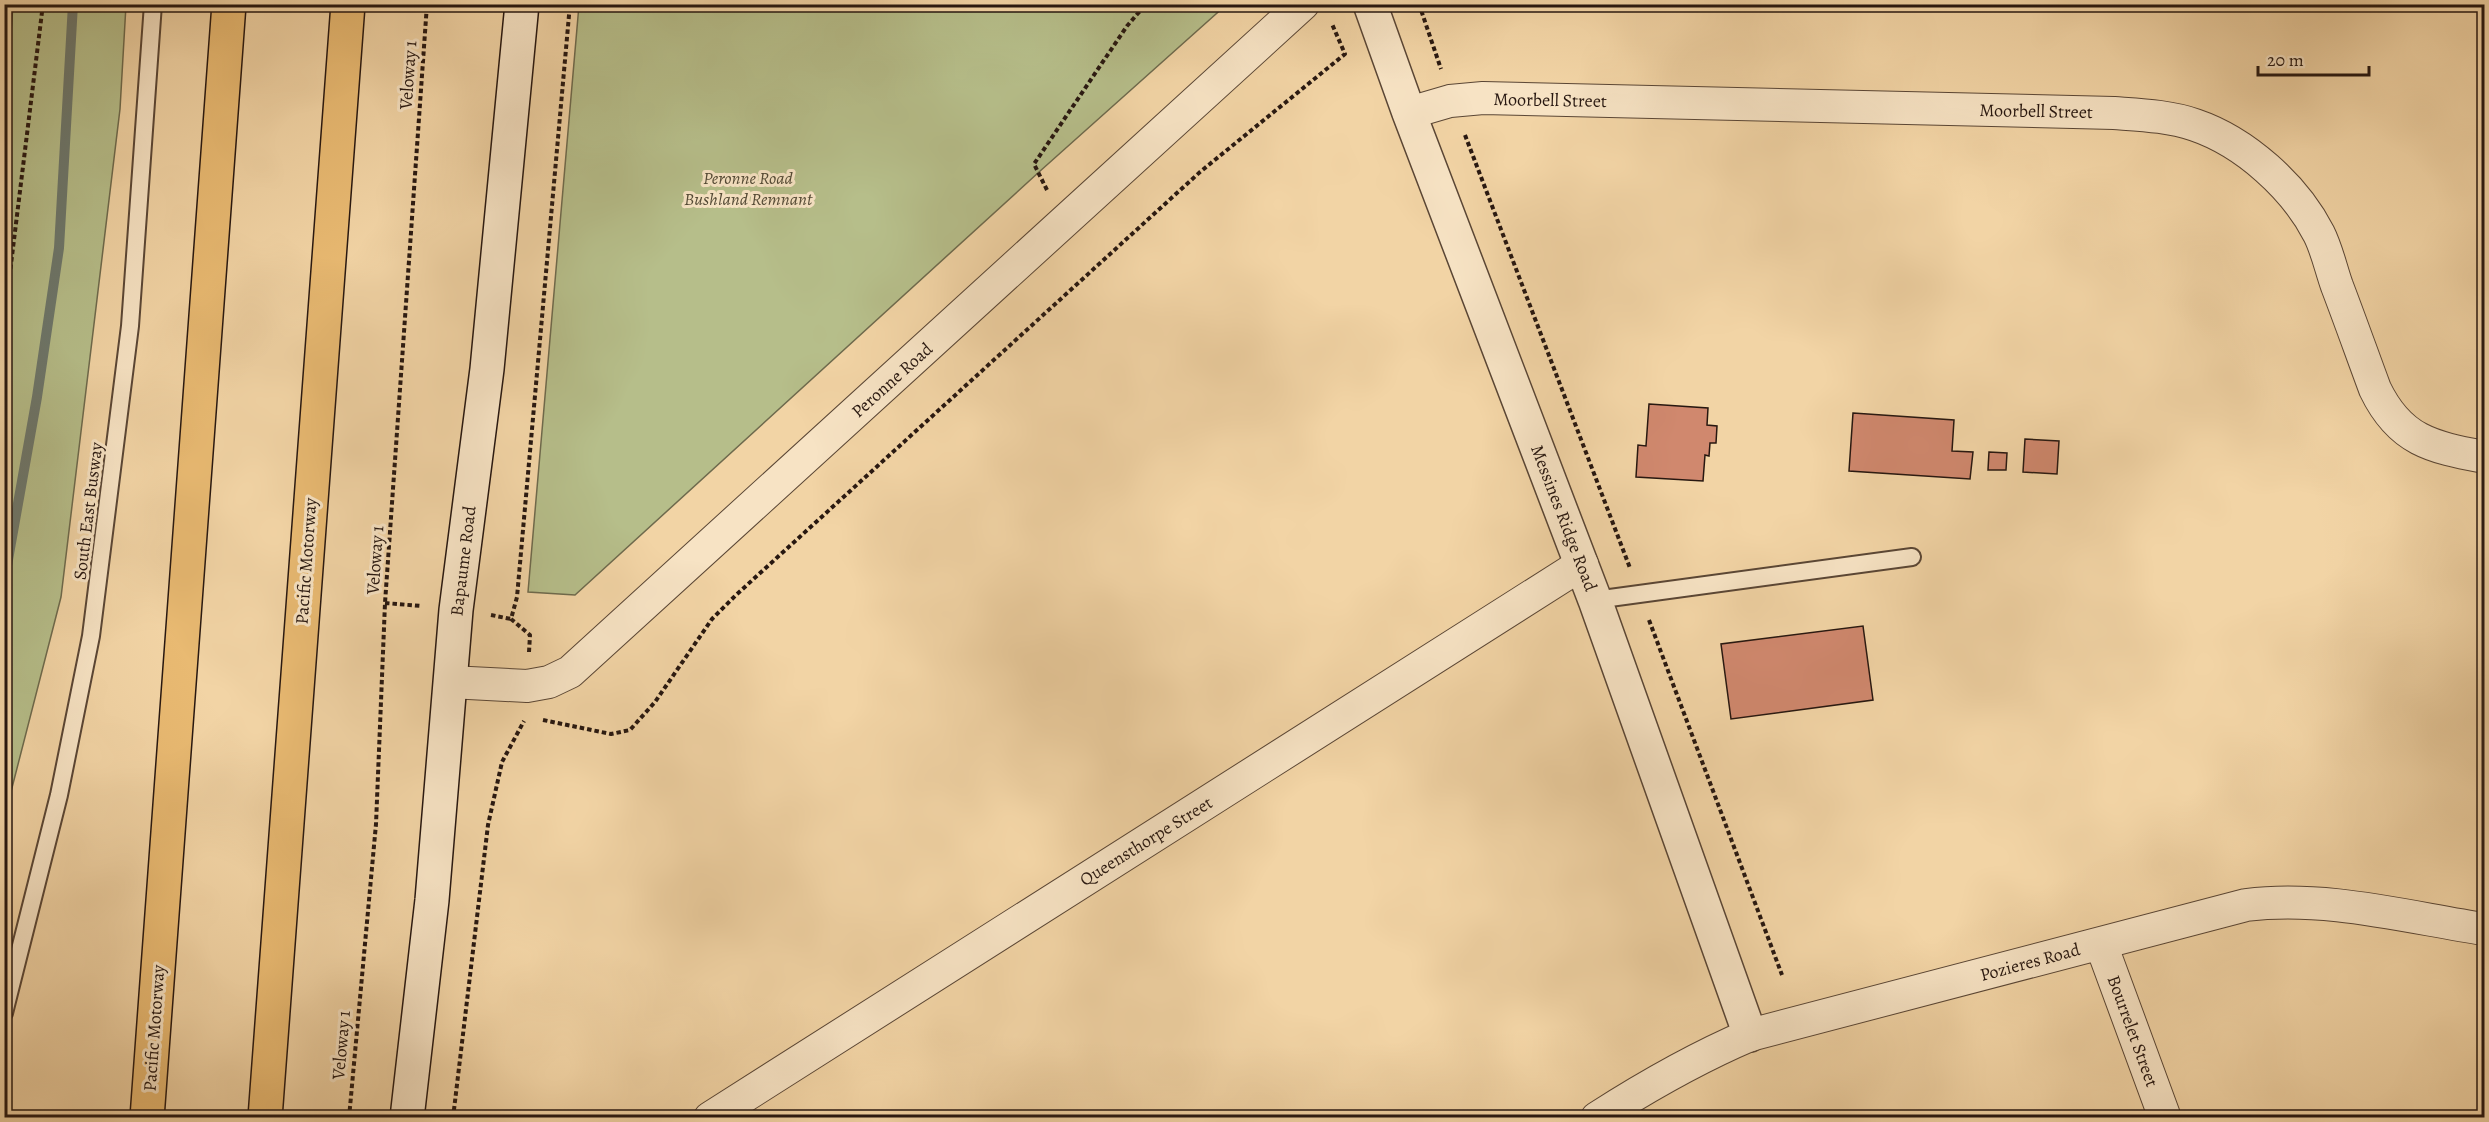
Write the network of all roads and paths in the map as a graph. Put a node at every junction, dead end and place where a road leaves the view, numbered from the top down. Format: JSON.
{"nodes":[{"id":1,"x":44,"y":4,"type":"edge"},
{"id":2,"x":153,"y":4,"type":"edge"},
{"id":3,"x":229,"y":4,"type":"edge"},
{"id":4,"x":348,"y":4,"type":"edge"},
{"id":5,"x":427,"y":4,"type":"edge"},
{"id":6,"x":522,"y":4,"type":"edge"},
{"id":7,"x":570,"y":4,"type":"edge"},
{"id":8,"x":1146,"y":4,"type":"edge"},
{"id":9,"x":1370,"y":4,"type":"edge"},
{"id":10,"x":1419,"y":4,"type":"edge"},
{"id":11,"x":1316,"y":9,"type":"edge"},
{"id":12,"x":1450,"y":101,"type":"junction"},
{"id":13,"x":1409,"y":113,"type":"junction"},
{"id":14,"x":1064,"y":224,"type":"junction"},
{"id":15,"x":4,"y":321,"type":"edge"},
{"id":16,"x":2484,"y":457,"type":"edge"},
{"id":17,"x":1912,"y":557,"type":"dead end"},
{"id":18,"x":1582,"y":564,"type":"junction"},
{"id":19,"x":1639,"y":592,"type":"junction"},
{"id":20,"x":1595,"y":600,"type":"junction"},
{"id":21,"x":530,"y":635,"type":"dead end"},
{"id":22,"x":450,"y":682,"type":"junction"},
{"id":23,"x":528,"y":714,"type":"dead end"},
{"id":24,"x":537,"y":718,"type":"dead end"},
{"id":25,"x":2484,"y":929,"type":"edge"},
{"id":26,"x":2101,"y":944,"type":"junction"},
{"id":27,"x":1782,"y":975,"type":"dead end"},
{"id":28,"x":4,"y":1013,"type":"edge"},
{"id":29,"x":1750,"y":1035,"type":"junction"},
{"id":30,"x":147,"y":1118,"type":"edge"},
{"id":31,"x":265,"y":1118,"type":"edge"},
{"id":32,"x":349,"y":1118,"type":"edge"},
{"id":33,"x":407,"y":1118,"type":"edge"},
{"id":34,"x":453,"y":1118,"type":"edge"},
{"id":35,"x":710,"y":1118,"type":"edge"},
{"id":36,"x":1597,"y":1118,"type":"edge"},
{"id":37,"x":2165,"y":1118,"type":"edge"}],
"edges":[{"from":1,"to":15,"type":"path"},
{"from":2,"to":28,"type":"lane","name":"South East Busway"},
{"from":3,"to":30,"type":"highway","name":"Pacific Motorway"},
{"from":4,"to":31,"type":"highway","name":"Pacific Motorway"},
{"from":5,"to":32,"type":"path","name":"Veloway 1"},
{"from":6,"to":22,"type":"main road","name":"Bapaume Road"},
{"from":7,"to":21,"type":"path"},
{"from":8,"to":14,"type":"path"},
{"from":9,"to":13,"type":"main road","name":"Messines Ridge Road"},
{"from":10,"to":12,"type":"path"},
{"from":11,"to":14,"type":"street","name":"Peronne Road"},
{"from":11,"to":24,"type":"path"},
{"from":12,"to":13,"type":"street","name":"Moorbell Street"},
{"from":12,"to":16,"type":"street","name":"Moorbell Street"},
{"from":12,"to":19,"type":"path"},
{"from":13,"to":18,"type":"main road","name":"Messines Ridge Road"},
{"from":14,"to":22,"type":"street","name":"Peronne Road"},
{"from":17,"to":19,"type":"lane"},
{"from":18,"to":20,"type":"main road","name":"Messines Ridge Road"},
{"from":18,"to":35,"type":"street","name":"Queensthorpe Street"},
{"from":19,"to":20,"type":"lane"},
{"from":19,"to":27,"type":"path"},
{"from":20,"to":29,"type":"main road","name":"Messines Ridge Road"},
{"from":22,"to":33,"type":"main road","name":"Bapaume Road"},
{"from":23,"to":34,"type":"path"},
{"from":25,"to":26,"type":"street","name":"Pozieres Road"},
{"from":26,"to":29,"type":"street","name":"Pozieres Road"},
{"from":26,"to":37,"type":"street","name":"Bourrelet Street"},
{"from":29,"to":36,"type":"street","name":"Pozieres Road"}]}
